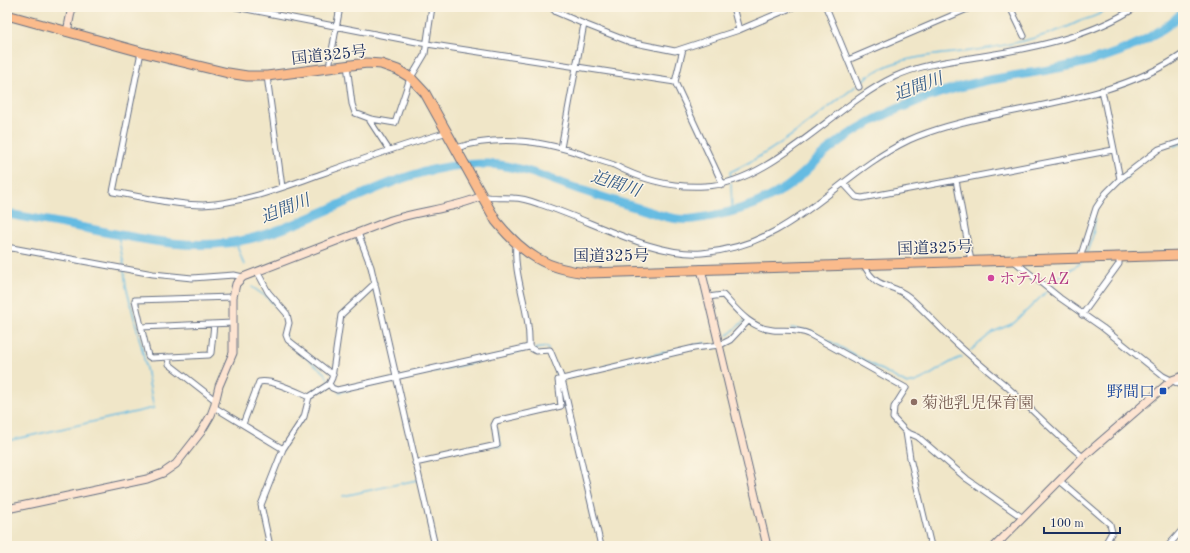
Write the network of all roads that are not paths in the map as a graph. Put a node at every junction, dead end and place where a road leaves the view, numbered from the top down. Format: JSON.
{"nodes":[{"id":1,"x":72,"y":7,"type":"edge"},
{"id":2,"x":236,"y":7,"type":"edge"},
{"id":3,"x":340,"y":7,"type":"edge"},
{"id":4,"x":432,"y":7,"type":"edge"},
{"id":5,"x":551,"y":7,"type":"edge"},
{"id":6,"x":733,"y":7,"type":"edge"},
{"id":7,"x":793,"y":7,"type":"edge"},
{"id":8,"x":826,"y":7,"type":"edge"},
{"id":9,"x":972,"y":7,"type":"edge"},
{"id":10,"x":1010,"y":7,"type":"edge"},
{"id":11,"x":1136,"y":7,"type":"edge"},
{"id":12,"x":7,"y":15,"type":"edge"},
{"id":13,"x":584,"y":24,"type":"junction"},
{"id":14,"x":336,"y":27,"type":"junction"},
{"id":15,"x":739,"y":30,"type":"junction"},
{"id":16,"x":67,"y":32,"type":"junction"},
{"id":17,"x":1024,"y":36,"type":"dead end"},
{"id":18,"x":427,"y":44,"type":"junction"},
{"id":19,"x":683,"y":49,"type":"junction"},
{"id":20,"x":141,"y":52,"type":"junction"},
{"id":21,"x":1183,"y":54,"type":"edge"},
{"id":22,"x":848,"y":60,"type":"junction"},
{"id":23,"x":347,"y":64,"type":"junction"},
{"id":24,"x":575,"y":65,"type":"junction"},
{"id":25,"x":329,"y":67,"type":"junction"},
{"id":26,"x":267,"y":76,"type":"junction"},
{"id":27,"x":411,"y":78,"type":"junction"},
{"id":28,"x":675,"y":82,"type":"junction"},
{"id":29,"x":859,"y":87,"type":"dead end"},
{"id":30,"x":1102,"y":90,"type":"junction"},
{"id":31,"x":371,"y":119,"type":"junction"},
{"id":32,"x":448,"y":132,"type":"junction"},
{"id":33,"x":1183,"y":141,"type":"edge"},
{"id":34,"x":562,"y":148,"type":"junction"},
{"id":35,"x":389,"y":150,"type":"junction"},
{"id":36,"x":457,"y":150,"type":"junction"},
{"id":37,"x":1113,"y":150,"type":"junction"},
{"id":38,"x":1120,"y":179,"type":"junction"},
{"id":39,"x":956,"y":180,"type":"junction"},
{"id":40,"x":844,"y":184,"type":"junction"},
{"id":41,"x":723,"y":185,"type":"junction"},
{"id":42,"x":282,"y":187,"type":"junction"},
{"id":43,"x":482,"y":196,"type":"junction"},
{"id":44,"x":358,"y":233,"type":"junction"},
{"id":45,"x":516,"y":244,"type":"junction"},
{"id":46,"x":7,"y":249,"type":"edge"},
{"id":47,"x":1183,"y":255,"type":"edge"},
{"id":48,"x":1119,"y":257,"type":"junction"},
{"id":49,"x":1080,"y":258,"type":"junction"},
{"id":50,"x":1014,"y":260,"type":"junction"},
{"id":51,"x":971,"y":261,"type":"junction"},
{"id":52,"x":864,"y":265,"type":"junction"},
{"id":53,"x":701,"y":269,"type":"junction"},
{"id":54,"x":257,"y":271,"type":"junction"},
{"id":55,"x":242,"y":277,"type":"junction"},
{"id":56,"x":375,"y":283,"type":"junction"},
{"id":57,"x":233,"y":296,"type":"junction"},
{"id":58,"x":708,"y":297,"type":"junction"},
{"id":59,"x":1082,"y":315,"type":"junction"},
{"id":60,"x":748,"y":321,"type":"junction"},
{"id":61,"x":233,"y":323,"type":"junction"},
{"id":62,"x":214,"y":324,"type":"junction"},
{"id":63,"x":141,"y":327,"type":"junction"},
{"id":64,"x":720,"y":345,"type":"junction"},
{"id":65,"x":529,"y":347,"type":"junction"},
{"id":66,"x":168,"y":357,"type":"junction"},
{"id":67,"x":333,"y":375,"type":"junction"},
{"id":68,"x":1183,"y":376,"type":"edge"},
{"id":69,"x":396,"y":377,"type":"junction"},
{"id":70,"x":562,"y":379,"type":"junction"},
{"id":71,"x":1172,"y":380,"type":"junction"},
{"id":72,"x":329,"y":384,"type":"junction"},
{"id":73,"x":1183,"y":386,"type":"edge"},
{"id":74,"x":309,"y":397,"type":"junction"},
{"id":75,"x":215,"y":403,"type":"junction"},
{"id":76,"x":243,"y":424,"type":"junction"},
{"id":77,"x":906,"y":432,"type":"junction"},
{"id":78,"x":283,"y":449,"type":"junction"},
{"id":79,"x":1083,"y":457,"type":"junction"},
{"id":80,"x":415,"y":463,"type":"junction"},
{"id":81,"x":1060,"y":481,"type":"junction"},
{"id":82,"x":7,"y":509,"type":"edge"},
{"id":83,"x":1023,"y":518,"type":"junction"},
{"id":84,"x":1183,"y":529,"type":"edge"},
{"id":85,"x":1108,"y":540,"type":"junction"},
{"id":86,"x":270,"y":546,"type":"edge"},
{"id":87,"x":435,"y":546,"type":"edge"},
{"id":88,"x":601,"y":546,"type":"edge"},
{"id":89,"x":767,"y":546,"type":"edge"},
{"id":90,"x":932,"y":546,"type":"edge"},
{"id":91,"x":996,"y":546,"type":"edge"},
{"id":92,"x":1104,"y":546,"type":"edge"},
{"id":93,"x":1117,"y":546,"type":"edge"},
{"id":94,"x":1168,"y":546,"type":"edge"}],
"edges":[{"from":1,"to":16,"type":"street"},
{"from":2,"to":14,"type":"street"},
{"from":3,"to":14,"type":"street"},
{"from":4,"to":18,"type":"street"},
{"from":5,"to":13,"type":"street"},
{"from":6,"to":15,"type":"street"},
{"from":7,"to":15,"type":"street"},
{"from":8,"to":22,"type":"street"},
{"from":9,"to":22,"type":"street"},
{"from":10,"to":17,"type":"street"},
{"from":11,"to":41,"type":"street"},
{"from":12,"to":16,"type":"highway","name":"国道325号"},
{"from":13,"to":19,"type":"street"},
{"from":13,"to":24,"type":"street"},
{"from":14,"to":18,"type":"street"},
{"from":14,"to":25,"type":"street"},
{"from":15,"to":19,"type":"street"},
{"from":16,"to":20,"type":"highway","name":"国道325号"},
{"from":18,"to":24,"type":"street"},
{"from":18,"to":27,"type":"street"},
{"from":19,"to":28,"type":"street"},
{"from":20,"to":26,"type":"highway","name":"国道325号"},
{"from":20,"to":42,"type":"street"},
{"from":21,"to":30,"type":"street"},
{"from":22,"to":29,"type":"street"},
{"from":23,"to":25,"type":"highway","name":"国道325号"},
{"from":23,"to":27,"type":"highway","name":"国道325号"},
{"from":23,"to":31,"type":"street"},
{"from":24,"to":28,"type":"street"},
{"from":24,"to":34,"type":"street"},
{"from":25,"to":26,"type":"highway","name":"国道325号"},
{"from":26,"to":42,"type":"street"},
{"from":27,"to":31,"type":"street"},
{"from":27,"to":32,"type":"highway","name":"国道325号"},
{"from":28,"to":41,"type":"street"},
{"from":30,"to":37,"type":"street"},
{"from":30,"to":40,"type":"street"},
{"from":31,"to":35,"type":"street"},
{"from":32,"to":35,"type":"street"},
{"from":32,"to":36,"type":"highway","name":"国道325号"},
{"from":33,"to":38,"type":"street"},
{"from":34,"to":36,"type":"street"},
{"from":34,"to":41,"type":"street"},
{"from":35,"to":42,"type":"street"},
{"from":36,"to":43,"type":"highway","name":"国道325号"},
{"from":37,"to":38,"type":"street"},
{"from":37,"to":39,"type":"street"},
{"from":38,"to":49,"type":"street"},
{"from":39,"to":40,"type":"street"},
{"from":39,"to":51,"type":"street"},
{"from":40,"to":43,"type":"street"},
{"from":43,"to":44,"type":"street"},
{"from":43,"to":45,"type":"highway","name":"国道325号"},
{"from":44,"to":54,"type":"street"},
{"from":44,"to":56,"type":"street"},
{"from":45,"to":53,"type":"highway","name":"国道325号"},
{"from":45,"to":65,"type":"street"},
{"from":46,"to":55,"type":"street"},
{"from":47,"to":48,"type":"highway","name":"国道325号"},
{"from":48,"to":49,"type":"highway","name":"国道325号"},
{"from":48,"to":59,"type":"street"},
{"from":49,"to":50,"type":"highway","name":"国道325号"},
{"from":50,"to":51,"type":"highway","name":"国道325号"},
{"from":50,"to":59,"type":"street"},
{"from":51,"to":52,"type":"highway","name":"国道325号"},
{"from":52,"to":53,"type":"highway","name":"国道325号"},
{"from":52,"to":79,"type":"street"},
{"from":53,"to":58,"type":"street"},
{"from":54,"to":55,"type":"street"},
{"from":54,"to":67,"type":"street"},
{"from":55,"to":57,"type":"street"},
{"from":56,"to":67,"type":"street"},
{"from":56,"to":69,"type":"street"},
{"from":57,"to":61,"type":"street"},
{"from":57,"to":63,"type":"street"},
{"from":58,"to":60,"type":"street"},
{"from":58,"to":64,"type":"street"},
{"from":59,"to":71,"type":"street"},
{"from":60,"to":64,"type":"street"},
{"from":60,"to":77,"type":"street"},
{"from":61,"to":62,"type":"street"},
{"from":61,"to":75,"type":"street"},
{"from":62,"to":63,"type":"street"},
{"from":62,"to":66,"type":"street"},
{"from":63,"to":66,"type":"street"},
{"from":64,"to":70,"type":"street"},
{"from":64,"to":89,"type":"street"},
{"from":65,"to":69,"type":"street"},
{"from":65,"to":70,"type":"street"},
{"from":66,"to":75,"type":"street"},
{"from":67,"to":72,"type":"street"},
{"from":68,"to":71,"type":"street"},
{"from":69,"to":72,"type":"street"},
{"from":69,"to":80,"type":"street"},
{"from":70,"to":80,"type":"street"},
{"from":70,"to":88,"type":"street"},
{"from":71,"to":73,"type":"street"},
{"from":71,"to":79,"type":"street"},
{"from":72,"to":74,"type":"street"},
{"from":74,"to":76,"type":"street"},
{"from":74,"to":78,"type":"street"},
{"from":75,"to":76,"type":"street"},
{"from":75,"to":82,"type":"street"},
{"from":76,"to":78,"type":"street"},
{"from":77,"to":83,"type":"street"},
{"from":77,"to":90,"type":"street"},
{"from":78,"to":86,"type":"street"},
{"from":79,"to":81,"type":"street"},
{"from":80,"to":87,"type":"street"},
{"from":81,"to":83,"type":"street"},
{"from":81,"to":85,"type":"street"},
{"from":83,"to":91,"type":"street"},
{"from":84,"to":94,"type":"street"},
{"from":85,"to":92,"type":"street"},
{"from":85,"to":93,"type":"street"}]}
